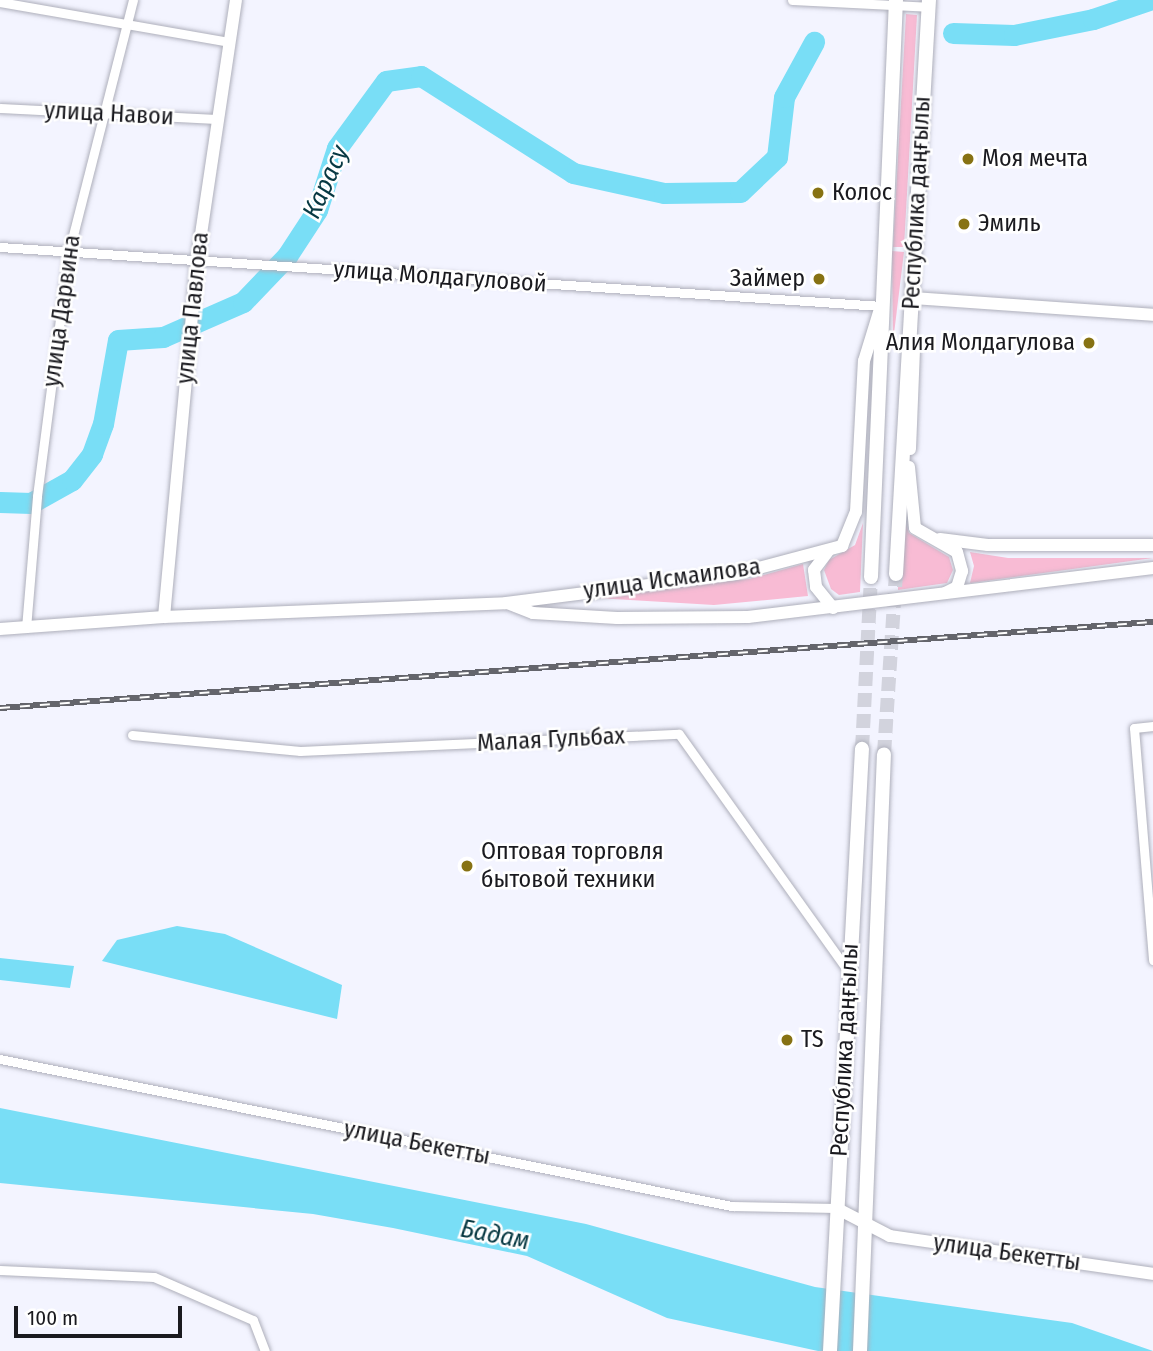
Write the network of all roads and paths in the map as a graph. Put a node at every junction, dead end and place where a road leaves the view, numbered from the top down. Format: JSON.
{"nodes":[{"id":1,"x":133,"y":0,"type":"edge"},
{"id":2,"x":236,"y":0,"type":"edge"},
{"id":3,"x":793,"y":0,"type":"edge"},
{"id":4,"x":0,"y":2,"type":"edge"},
{"id":5,"x":896,"y":3,"type":"edge"},
{"id":6,"x":929,"y":4,"type":"edge"},
{"id":7,"x":129,"y":24,"type":"junction"},
{"id":8,"x":229,"y":42,"type":"junction"},
{"id":9,"x":0,"y":108,"type":"edge"},
{"id":10,"x":101,"y":113,"type":"junction"},
{"id":11,"x":217,"y":119,"type":"junction"},
{"id":12,"x":0,"y":247,"type":"edge"},
{"id":13,"x":69,"y":251,"type":"junction"},
{"id":14,"x":197,"y":261,"type":"junction"},
{"id":15,"x":911,"y":305,"type":"junction"},
{"id":16,"x":881,"y":306,"type":"junction"},
{"id":17,"x":1153,"y":316,"type":"edge"},
{"id":18,"x":927,"y":537,"type":"junction"},
{"id":19,"x":1153,"y":545,"type":"edge"},
{"id":20,"x":829,"y":550,"type":"junction"},
{"id":21,"x":1153,"y":568,"type":"edge"},
{"id":22,"x":896,"y":574,"type":"tunnel mouth"},
{"id":23,"x":871,"y":577,"type":"tunnel mouth"},
{"id":24,"x":939,"y":597,"type":"junction"},
{"id":25,"x":506,"y":603,"type":"junction"},
{"id":26,"x":833,"y":608,"type":"junction"},
{"id":27,"x":164,"y":617,"type":"junction"},
{"id":28,"x":26,"y":628,"type":"junction"},
{"id":29,"x":0,"y":629,"type":"edge"},
{"id":30,"x":1153,"y":726,"type":"edge"},
{"id":31,"x":132,"y":734,"type":"dead end"},
{"id":32,"x":862,"y":749,"type":"tunnel mouth"},
{"id":33,"x":884,"y":754,"type":"tunnel mouth"},
{"id":34,"x":1153,"y":960,"type":"edge"},
{"id":35,"x":849,"y":972,"type":"junction"},
{"id":36,"x":0,"y":1059,"type":"edge"},
{"id":37,"x":835,"y":1215,"type":"junction"},
{"id":38,"x":864,"y":1225,"type":"junction"},
{"id":39,"x":0,"y":1270,"type":"edge"},
{"id":40,"x":1153,"y":1273,"type":"edge"},
{"id":41,"x":265,"y":1351,"type":"edge"},
{"id":42,"x":830,"y":1351,"type":"edge"},
{"id":43,"x":860,"y":1351,"type":"edge"}],
"edges":[{"from":1,"to":7,"type":"street","name":"улица Дарвина"},
{"from":2,"to":8,"type":"main road","name":"улица Павлова"},
{"from":3,"to":5,"type":"street"},
{"from":4,"to":7,"type":"street"},
{"from":5,"to":6,"type":"street"},
{"from":5,"to":16,"type":"main road","name":"Республика даңғылы"},
{"from":6,"to":15,"type":"main road","name":"Республика даңғылы"},
{"from":7,"to":8,"type":"street"},
{"from":7,"to":10,"type":"street","name":"улица Дарвина"},
{"from":8,"to":11,"type":"main road","name":"улица Павлова"},
{"from":9,"to":10,"type":"street","name":"улица Навои"},
{"from":10,"to":11,"type":"street","name":"улица Навои"},
{"from":10,"to":13,"type":"street","name":"улица Дарвина"},
{"from":11,"to":14,"type":"main road","name":"улица Павлова"},
{"from":12,"to":13,"type":"street","name":"улица Молдагуловой"},
{"from":13,"to":14,"type":"street","name":"улица Молдагуловой"},
{"from":13,"to":28,"type":"street","name":"улица Дарвина"},
{"from":14,"to":16,"type":"street","name":"улица Молдагуловой"},
{"from":14,"to":27,"type":"main road","name":"улица Павлова"},
{"from":15,"to":17,"type":"main road"},
{"from":15,"to":18,"type":"main road"},
{"from":15,"to":22,"type":"main road","name":"Республика даңғылы"},
{"from":16,"to":20,"type":"main road"},
{"from":16,"to":23,"type":"main road","name":"Республика даңғылы"},
{"from":18,"to":19,"type":"main road"},
{"from":18,"to":24,"type":"main road"},
{"from":20,"to":25,"type":"main road","name":"улица Исмаилова"},
{"from":20,"to":26,"type":"main road"},
{"from":21,"to":24,"type":"main road","name":"улица Исмаилова"},
{"from":24,"to":26,"type":"main road","name":"улица Исмаилова"},
{"from":25,"to":26,"type":"main road","name":"улица Исмаилова"},
{"from":25,"to":27,"type":"main road","name":"улица Исмаилова"},
{"from":27,"to":28,"type":"main road","name":"улица Исмаилова"},
{"from":28,"to":29,"type":"main road","name":"улица Исмаилова"},
{"from":30,"to":34,"type":"street"},
{"from":31,"to":35,"type":"street","name":"Малая Гульбах"},
{"from":32,"to":35,"type":"main road","name":"Республика даңғылы"},
{"from":33,"to":38,"type":"main road","name":"Республика даңғылы"},
{"from":35,"to":37,"type":"main road","name":"Республика даңғылы"},
{"from":36,"to":37,"type":"street","name":"улица Бекетты"},
{"from":37,"to":38,"type":"main road","name":"улица Бекетты"},
{"from":37,"to":42,"type":"main road","name":"Республика даңғылы"},
{"from":38,"to":40,"type":"main road","name":"улица Бекетты"},
{"from":38,"to":43,"type":"main road","name":"Республика даңғылы"},
{"from":39,"to":41,"type":"street"}]}
